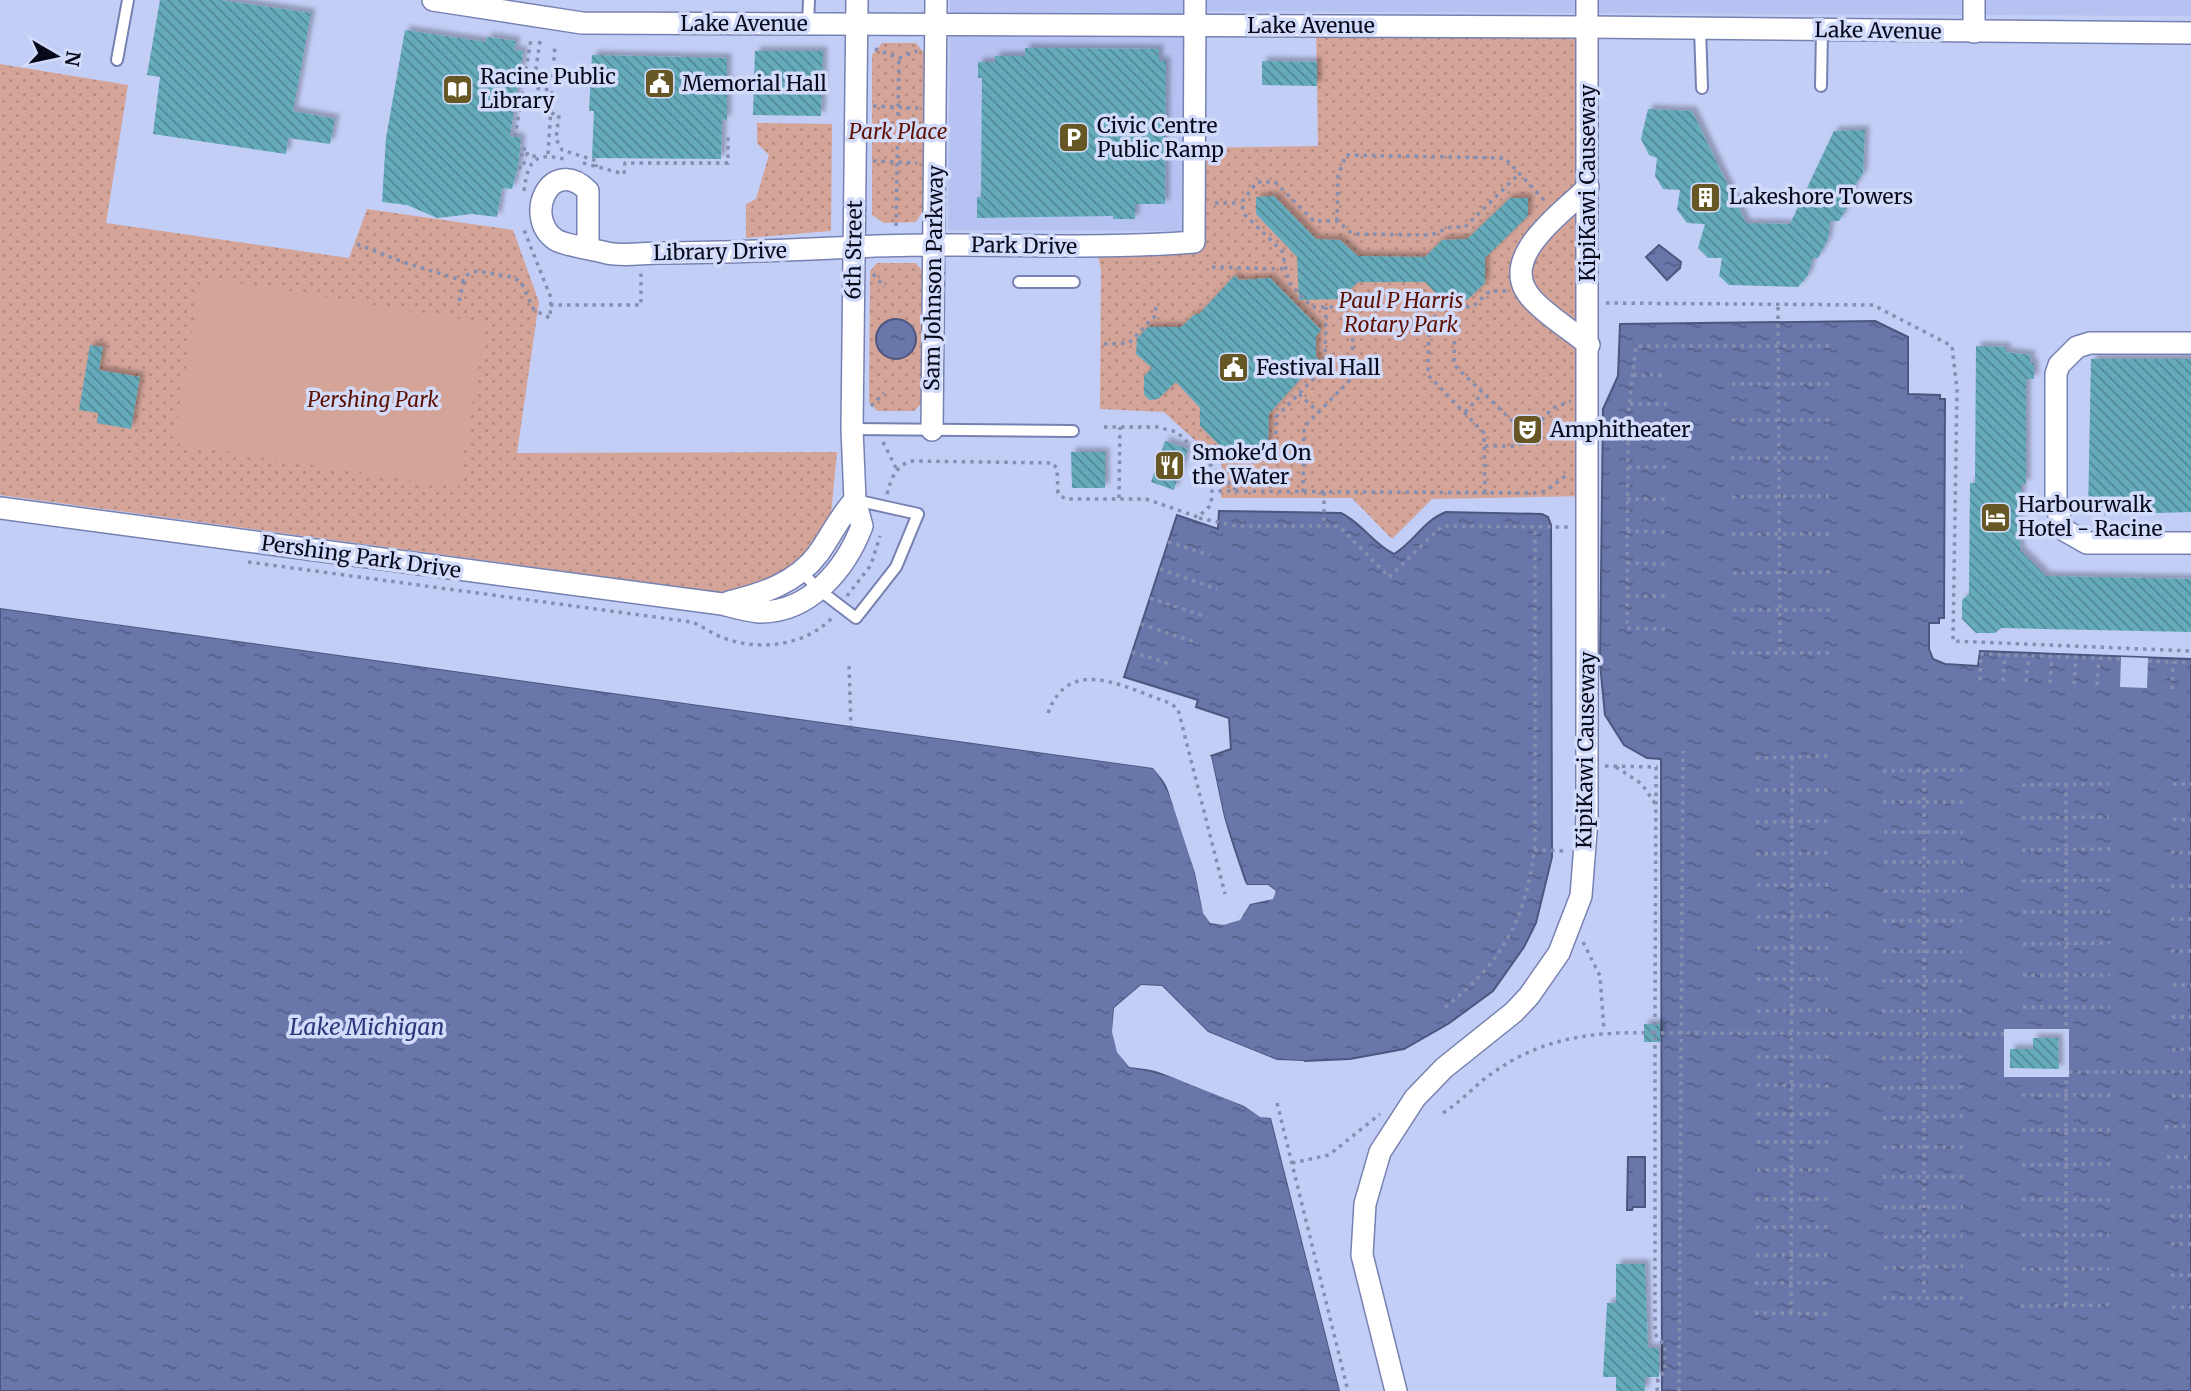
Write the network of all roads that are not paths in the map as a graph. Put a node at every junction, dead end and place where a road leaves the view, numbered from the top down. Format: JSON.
{"nodes":[{"id":1,"x":128,"y":0,"type":"edge"},
{"id":2,"x":433,"y":0,"type":"edge"},
{"id":3,"x":808,"y":0,"type":"edge"},
{"id":4,"x":857,"y":0,"type":"edge"},
{"id":5,"x":936,"y":0,"type":"edge"},
{"id":6,"x":1195,"y":0,"type":"edge"},
{"id":7,"x":1587,"y":0,"type":"edge"},
{"id":8,"x":1974,"y":0,"type":"edge"},
{"id":9,"x":557,"y":10,"type":"edge"},
{"id":10,"x":808,"y":24,"type":"junction"},
{"id":11,"x":857,"y":24,"type":"junction"},
{"id":12,"x":936,"y":24,"type":"junction"},
{"id":13,"x":1195,"y":26,"type":"junction"},
{"id":14,"x":1587,"y":27,"type":"junction"},
{"id":15,"x":1700,"y":28,"type":"junction"},
{"id":16,"x":1822,"y":30,"type":"junction"},
{"id":17,"x":1974,"y":32,"type":"junction"},
{"id":18,"x":2191,"y":33,"type":"edge"},
{"id":19,"x":117,"y":60,"type":"dead end"},
{"id":20,"x":1821,"y":86,"type":"dead end"},
{"id":21,"x":1703,"y":88,"type":"dead end"},
{"id":22,"x":1588,"y":187,"type":"junction"},
{"id":23,"x":934,"y":245,"type":"junction"},
{"id":24,"x":588,"y":246,"type":"dead end"},
{"id":25,"x":853,"y":247,"type":"junction"},
{"id":26,"x":1019,"y":282,"type":"dead end"},
{"id":27,"x":1074,"y":282,"type":"dead end"},
{"id":28,"x":2191,"y":343,"type":"edge"},
{"id":29,"x":1588,"y":345,"type":"junction"},
{"id":30,"x":852,"y":429,"type":"junction"},
{"id":31,"x":932,"y":429,"type":"junction"},
{"id":32,"x":1073,"y":431,"type":"dead end"},
{"id":33,"x":855,"y":500,"type":"junction"},
{"id":34,"x":0,"y":508,"type":"edge"},
{"id":35,"x":2191,"y":543,"type":"edge"},
{"id":36,"x":801,"y":570,"type":"junction"},
{"id":37,"x":818,"y":589,"type":"junction"},
{"id":38,"x":722,"y":604,"type":"junction"},
{"id":39,"x":1396,"y":1391,"type":"edge"}],
"edges":[{"from":1,"to":19,"type":"lane"},
{"from":2,"to":9,"type":"street","name":"Lake Avenue"},
{"from":3,"to":10,"type":"lane"},
{"from":4,"to":11,"type":"street","name":"6th Street"},
{"from":5,"to":12,"type":"street","name":"Sam Johnson Parkway"},
{"from":6,"to":13,"type":"street"},
{"from":7,"to":14,"type":"street","name":"KipiKawi Causeway"},
{"from":8,"to":17,"type":"street"},
{"from":9,"to":10,"type":"street","name":"Lake Avenue"},
{"from":10,"to":11,"type":"street","name":"Lake Avenue"},
{"from":11,"to":12,"type":"street","name":"Lake Avenue"},
{"from":11,"to":25,"type":"street","name":"6th Street"},
{"from":12,"to":13,"type":"street","name":"Lake Avenue"},
{"from":12,"to":23,"type":"street","name":"Sam Johnson Parkway"},
{"from":13,"to":14,"type":"street","name":"Lake Avenue"},
{"from":13,"to":23,"type":"street","name":"Park Drive"},
{"from":14,"to":15,"type":"street","name":"Lake Avenue"},
{"from":14,"to":22,"type":"street","name":"KipiKawi Causeway"},
{"from":15,"to":16,"type":"street","name":"Lake Avenue"},
{"from":15,"to":21,"type":"lane"},
{"from":16,"to":17,"type":"street","name":"Lake Avenue"},
{"from":16,"to":20,"type":"lane"},
{"from":17,"to":18,"type":"street","name":"Lake Avenue"},
{"from":22,"to":29,"type":"street","name":"KipiKawi Causeway"},
{"from":22,"to":29,"type":"street"},
{"from":23,"to":25,"type":"street","name":"Park Drive"},
{"from":23,"to":31,"type":"street","name":"Sam Johnson Parkway"},
{"from":24,"to":25,"type":"street","name":"Library Drive"},
{"from":25,"to":30,"type":"street","name":"6th Street"},
{"from":26,"to":27,"type":"lane"},
{"from":28,"to":35,"type":"street"},
{"from":29,"to":39,"type":"street","name":"KipiKawi Causeway"},
{"from":30,"to":31,"type":"lane"},
{"from":30,"to":33,"type":"street","name":"6th Street"},
{"from":31,"to":32,"type":"lane"},
{"from":33,"to":36,"type":"street"},
{"from":33,"to":37,"type":"street","name":"6th Street"},
{"from":33,"to":37,"type":"lane"},
{"from":34,"to":38,"type":"street","name":"Pershing Park Drive"},
{"from":36,"to":37,"type":"lane"},
{"from":36,"to":38,"type":"street","name":"Pershing Park Drive"},
{"from":37,"to":38,"type":"street","name":"Pershing Park Drive"}]}
